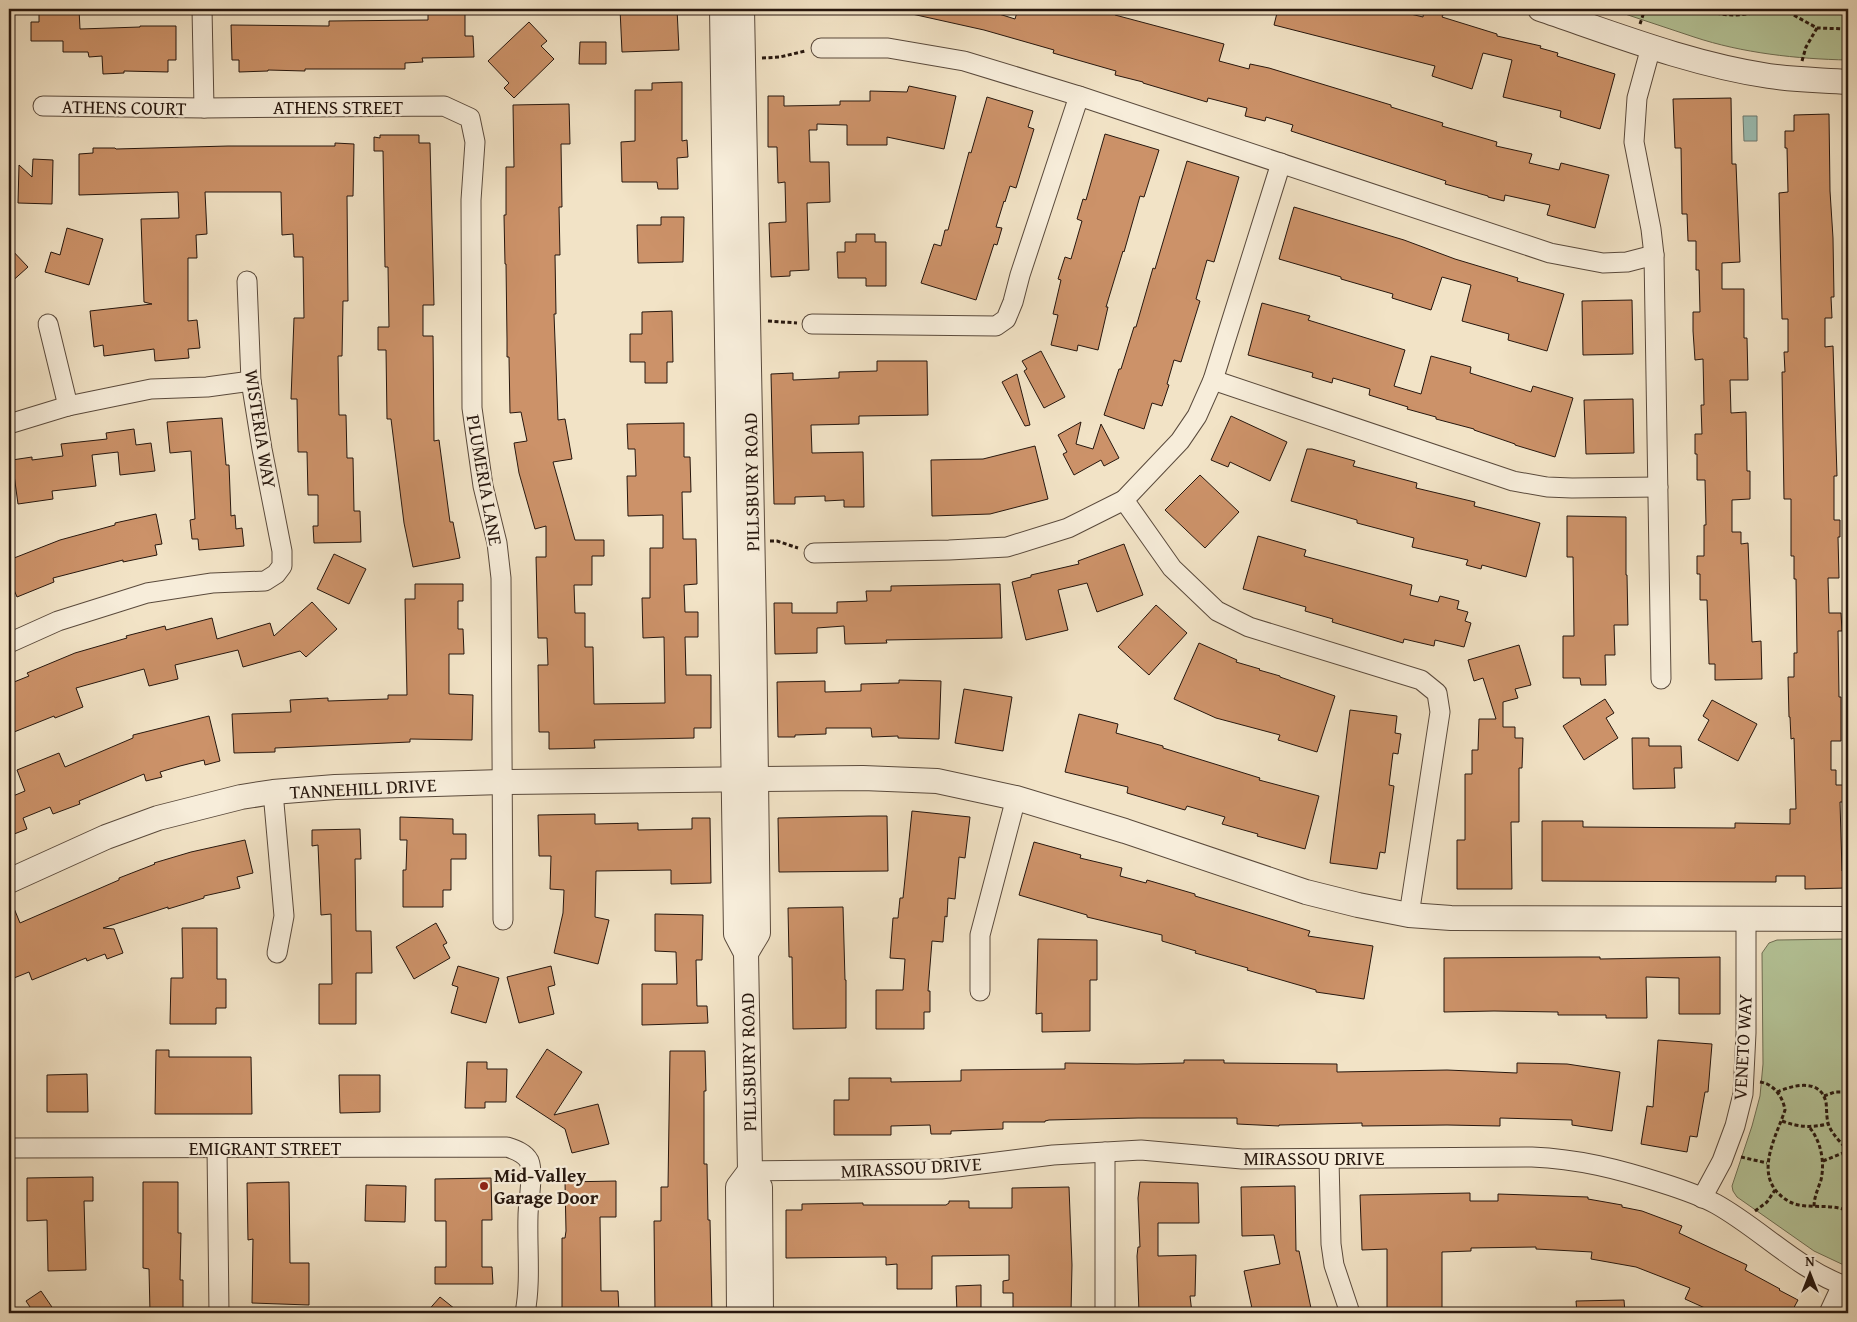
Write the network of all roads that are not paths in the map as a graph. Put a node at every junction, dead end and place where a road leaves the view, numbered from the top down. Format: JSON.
{"nodes":[{"id":1,"x":202,"y":9,"type":"edge"},
{"id":2,"x":722,"y":9,"type":"edge"},
{"id":3,"x":742,"y":9,"type":"edge"},
{"id":4,"x":1540,"y":9,"type":"edge"},
{"id":5,"x":1651,"y":47,"type":"junction"},
{"id":6,"x":820,"y":48,"type":"road end"},
{"id":7,"x":1848,"y":82,"type":"edge"},
{"id":8,"x":1078,"y":96,"type":"junction"},
{"id":9,"x":43,"y":106,"type":"dead end"},
{"id":10,"x":204,"y":108,"type":"junction"},
{"id":11,"x":470,"y":118,"type":"joint"},
{"id":12,"x":1281,"y":164,"type":"junction"},
{"id":13,"x":1654,"y":255,"type":"junction"},
{"id":14,"x":247,"y":281,"type":"dead end"},
{"id":15,"x":48,"y":324,"type":"dead end"},
{"id":16,"x":812,"y":324,"type":"road end"},
{"id":17,"x":1213,"y":380,"type":"junction"},
{"id":18,"x":251,"y":382,"type":"junction"},
{"id":19,"x":68,"y":406,"type":"junction"},
{"id":20,"x":9,"y":424,"type":"edge"},
{"id":21,"x":1658,"y":487,"type":"junction"},
{"id":22,"x":1124,"y":500,"type":"junction"},
{"id":23,"x":814,"y":553,"type":"road end"},
{"id":24,"x":9,"y":643,"type":"edge"},
{"id":25,"x":1661,"y":679,"type":"dead end"},
{"id":26,"x":756,"y":778,"type":"junction"},
{"id":27,"x":733,"y":779,"type":"junction"},
{"id":28,"x":502,"y":782,"type":"junction"},
{"id":29,"x":273,"y":792,"type":"junction"},
{"id":30,"x":1016,"y":798,"type":"junction"},
{"id":31,"x":9,"y":881,"type":"edge"},
{"id":32,"x":1409,"y":914,"type":"junction"},
{"id":33,"x":1746,"y":918,"type":"junction"},
{"id":34,"x":1848,"y":919,"type":"edge"},
{"id":35,"x":504,"y":920,"type":"dead end"},
{"id":36,"x":277,"y":953,"type":"dead end"},
{"id":37,"x":746,"y":953,"type":"junction"},
{"id":38,"x":980,"y":992,"type":"dead end"},
{"id":39,"x":9,"y":1148,"type":"edge"},
{"id":40,"x":217,"y":1148,"type":"junction"},
{"id":41,"x":1105,"y":1152,"type":"junction"},
{"id":42,"x":1329,"y":1159,"type":"junction"},
{"id":43,"x":750,"y":1171,"type":"junction"},
{"id":44,"x":1702,"y":1198,"type":"junction"},
{"id":45,"x":1845,"y":1286,"type":"edge"},
{"id":46,"x":219,"y":1313,"type":"edge"},
{"id":47,"x":525,"y":1313,"type":"edge"},
{"id":48,"x":739,"y":1313,"type":"edge"},
{"id":49,"x":761,"y":1313,"type":"edge"},
{"id":50,"x":1105,"y":1313,"type":"edge"},
{"id":51,"x":1350,"y":1313,"type":"edge"},
{"id":52,"x":1829,"y":1313,"type":"edge"}],
"edges":[{"from":1,"to":10,"type":"street"},
{"from":2,"to":27,"type":"street","name":"PILLSBURY ROAD"},
{"from":3,"to":26,"type":"street","name":"PILLSBURY ROAD"},
{"from":4,"to":5,"type":"street"},
{"from":5,"to":7,"type":"street"},
{"from":5,"to":13,"type":"street"},
{"from":6,"to":8,"type":"street"},
{"from":8,"to":12,"type":"street"},
{"from":8,"to":16,"type":"street"},
{"from":9,"to":10,"type":"street","name":"ATHENS COURT"},
{"from":10,"to":11,"type":"street","name":"ATHENS STREET"},
{"from":11,"to":28,"type":"street","name":"PLUMERIA LANE"},
{"from":12,"to":13,"type":"street"},
{"from":12,"to":17,"type":"street"},
{"from":13,"to":21,"type":"street"},
{"from":14,"to":18,"type":"street","name":"WISTERIA WAY"},
{"from":15,"to":19,"type":"street"},
{"from":17,"to":21,"type":"street"},
{"from":17,"to":22,"type":"street"},
{"from":18,"to":19,"type":"street"},
{"from":18,"to":24,"type":"street","name":"WISTERIA WAY"},
{"from":19,"to":20,"type":"street"},
{"from":21,"to":25,"type":"street"},
{"from":22,"to":23,"type":"street"},
{"from":22,"to":32,"type":"street"},
{"from":26,"to":27,"type":"street","name":"TANNEHILL DRIVE"},
{"from":26,"to":30,"type":"street","name":"TANNEHILL DRIVE"},
{"from":26,"to":37,"type":"street","name":"PILLSBURY ROAD"},
{"from":27,"to":28,"type":"street","name":"TANNEHILL DRIVE"},
{"from":27,"to":37,"type":"street","name":"PILLSBURY ROAD"},
{"from":28,"to":29,"type":"street","name":"TANNEHILL DRIVE"},
{"from":28,"to":35,"type":"street","name":"PLUMERIA LANE"},
{"from":29,"to":31,"type":"street","name":"TANNEHILL DRIVE"},
{"from":29,"to":36,"type":"street"},
{"from":30,"to":32,"type":"street","name":"TANNEHILL DRIVE"},
{"from":30,"to":38,"type":"street"},
{"from":32,"to":33,"type":"street","name":"TANNEHILL DRIVE"},
{"from":33,"to":34,"type":"street","name":"TANNEHILL DRIVE"},
{"from":33,"to":44,"type":"street","name":"VENETO WAY"},
{"from":37,"to":43,"type":"street","name":"PILLSBURY ROAD"},
{"from":39,"to":40,"type":"street","name":"EMIGRANT STREET"},
{"from":40,"to":46,"type":"street"},
{"from":40,"to":47,"type":"street","name":"EMIGRANT STREET"},
{"from":41,"to":42,"type":"street","name":"MIRASSOU DRIVE"},
{"from":41,"to":43,"type":"street","name":"MIRASSOU DRIVE"},
{"from":41,"to":50,"type":"street"},
{"from":42,"to":44,"type":"street","name":"MIRASSOU DRIVE"},
{"from":42,"to":51,"type":"street"},
{"from":43,"to":48,"type":"street"},
{"from":43,"to":49,"type":"street","name":"PILLSBURY ROAD"},
{"from":44,"to":45,"type":"street","name":"MIRASSOU DRIVE"},
{"from":45,"to":52,"type":"street"}]}
